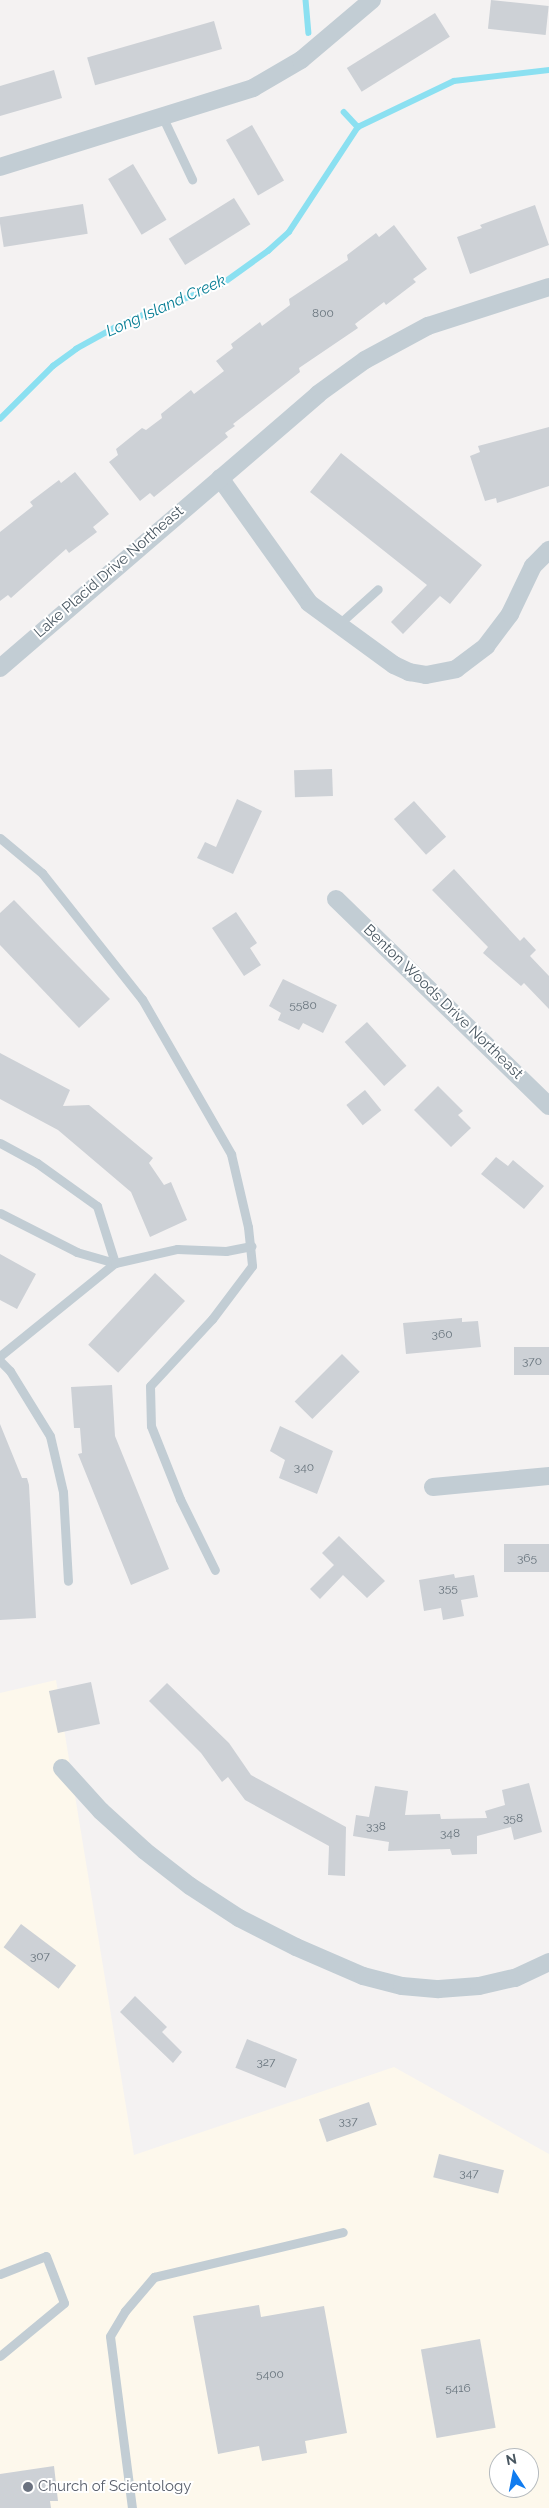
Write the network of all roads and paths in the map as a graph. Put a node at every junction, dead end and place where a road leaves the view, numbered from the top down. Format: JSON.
{"nodes":[{"id":1,"x":372,"y":0,"type":"edge"},
{"id":2,"x":163,"y":118,"type":"junction"},
{"id":3,"x":0,"y":167,"type":"edge"},
{"id":4,"x":192,"y":179,"type":"dead end"},
{"id":5,"x":549,"y":287,"type":"edge"},
{"id":6,"x":220,"y":478,"type":"junction"},
{"id":7,"x":549,"y":550,"type":"edge"},
{"id":8,"x":378,"y":589,"type":"dead end"},
{"id":9,"x":339,"y":624,"type":"junction"},
{"id":10,"x":0,"y":668,"type":"edge"},
{"id":11,"x":0,"y":838,"type":"edge"},
{"id":12,"x":336,"y":898,"type":"dead end"},
{"id":13,"x":549,"y":1106,"type":"edge"},
{"id":14,"x":0,"y":1143,"type":"edge"},
{"id":15,"x":0,"y":1213,"type":"edge"},
{"id":16,"x":252,"y":1246,"type":"junction"},
{"id":17,"x":116,"y":1263,"type":"junction"},
{"id":18,"x":0,"y":1356,"type":"edge"},
{"id":19,"x":0,"y":1361,"type":"edge"},
{"id":20,"x":549,"y":1476,"type":"edge"},
{"id":21,"x":433,"y":1487,"type":"dead end"},
{"id":22,"x":215,"y":1570,"type":"dead end"},
{"id":23,"x":68,"y":1581,"type":"dead end"},
{"id":24,"x":62,"y":1768,"type":"dead end"},
{"id":25,"x":549,"y":1962,"type":"edge"},
{"id":26,"x":343,"y":2232,"type":"dead end"},
{"id":27,"x":0,"y":2274,"type":"edge"},
{"id":28,"x":0,"y":2356,"type":"edge"},
{"id":29,"x":132,"y":2508,"type":"edge"}],
"edges":[{"from":1,"to":2,"type":"street"},
{"from":2,"to":3,"type":"street"},
{"from":2,"to":4,"type":"lane"},
{"from":5,"to":6,"type":"street","name":"Lake Placid Drive Northeast"},
{"from":6,"to":9,"type":"street"},
{"from":6,"to":10,"type":"street","name":"Lake Placid Drive Northeast"},
{"from":7,"to":9,"type":"street"},
{"from":8,"to":9,"type":"lane"},
{"from":11,"to":16,"type":"lane"},
{"from":12,"to":13,"type":"street","name":"Benton Woods Drive Northeast"},
{"from":14,"to":17,"type":"lane"},
{"from":15,"to":17,"type":"lane"},
{"from":16,"to":17,"type":"lane"},
{"from":16,"to":22,"type":"lane"},
{"from":17,"to":18,"type":"lane"},
{"from":19,"to":23,"type":"lane"},
{"from":20,"to":21,"type":"street"},
{"from":24,"to":25,"type":"street"},
{"from":26,"to":29,"type":"lane"},
{"from":27,"to":28,"type":"lane"}]}
